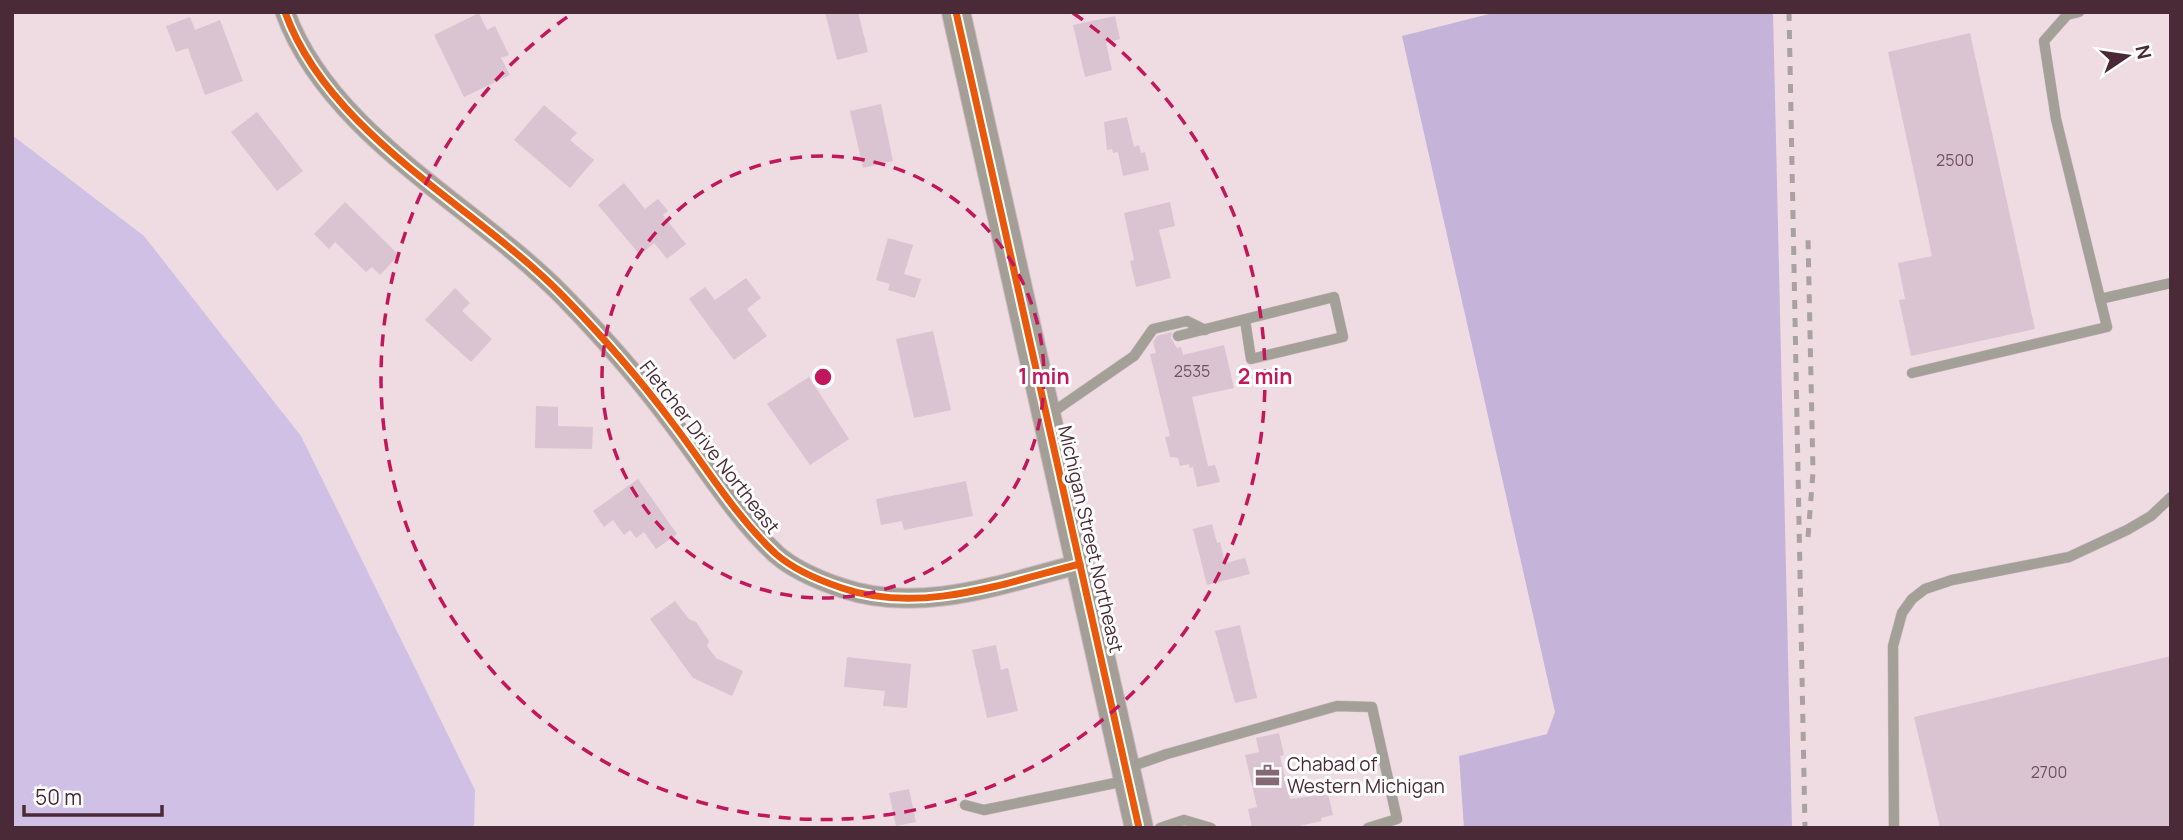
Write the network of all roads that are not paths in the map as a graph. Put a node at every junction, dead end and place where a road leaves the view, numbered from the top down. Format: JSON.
{"nodes":[{"id":1,"x":285,"y":12,"type":"edge"},
{"id":2,"x":956,"y":12,"type":"edge"},
{"id":3,"x":2078,"y":12,"type":"edge"},
{"id":4,"x":2171,"y":283,"type":"edge"},
{"id":5,"x":2100,"y":299,"type":"junction"},
{"id":6,"x":1245,"y":320,"type":"junction"},
{"id":7,"x":1205,"y":330,"type":"junction"},
{"id":8,"x":1178,"y":336,"type":"dead end"},
{"id":9,"x":1912,"y":373,"type":"dead end"},
{"id":10,"x":1047,"y":416,"type":"junction"},
{"id":11,"x":2171,"y":497,"type":"edge"},
{"id":12,"x":1080,"y":564,"type":"junction"},
{"id":13,"x":1127,"y":775,"type":"junction"},
{"id":14,"x":965,"y":804,"type":"dead end"},
{"id":15,"x":1139,"y":828,"type":"edge"},
{"id":16,"x":1160,"y":828,"type":"edge"},
{"id":17,"x":1211,"y":828,"type":"edge"},
{"id":18,"x":1368,"y":828,"type":"edge"},
{"id":19,"x":1894,"y":828,"type":"edge"}],
"edges":[{"from":1,"to":12,"type":"street","name":"Fletcher Drive Northeast"},
{"from":2,"to":10,"type":"main road","name":"Michigan Street Northeast"},
{"from":3,"to":5,"type":"lane"},
{"from":4,"to":5,"type":"lane"},
{"from":5,"to":9,"type":"lane"},
{"from":6,"to":6,"type":"lane"},
{"from":6,"to":7,"type":"lane"},
{"from":7,"to":8,"type":"lane"},
{"from":7,"to":10,"type":"lane"},
{"from":10,"to":12,"type":"main road","name":"Michigan Street Northeast"},
{"from":11,"to":19,"type":"lane"},
{"from":12,"to":13,"type":"main road","name":"Michigan Street Northeast"},
{"from":13,"to":14,"type":"lane"},
{"from":13,"to":15,"type":"main road","name":"Michigan Street Northeast"},
{"from":13,"to":18,"type":"lane"},
{"from":16,"to":17,"type":"lane"}]}
